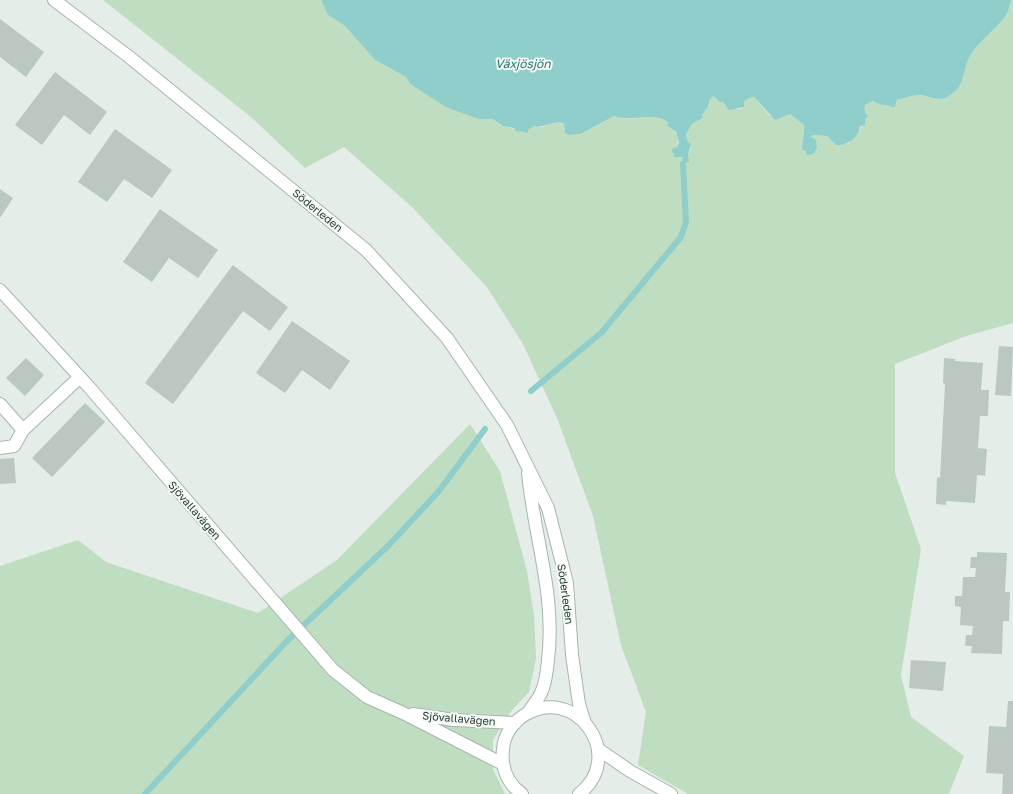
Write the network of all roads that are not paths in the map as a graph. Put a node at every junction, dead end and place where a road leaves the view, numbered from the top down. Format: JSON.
{"nodes":[{"id":1,"x":54,"y":0,"type":"edge"},
{"id":2,"x":0,"y":290,"type":"edge"},
{"id":3,"x":80,"y":377,"type":"junction"},
{"id":4,"x":0,"y":404,"type":"edge"},
{"id":5,"x":23,"y":430,"type":"junction"},
{"id":6,"x":0,"y":448,"type":"edge"},
{"id":7,"x":528,"y":470,"type":"junction"},
{"id":8,"x":403,"y":713,"type":"junction"},
{"id":9,"x":528,"y":713,"type":"junction"},
{"id":10,"x":515,"y":723,"type":"junction"},
{"id":11,"x":585,"y":723,"type":"junction"},
{"id":12,"x":598,"y":749,"type":"junction"},
{"id":13,"x":503,"y":764,"type":"junction"},
{"id":14,"x":518,"y":793,"type":"edge"},
{"id":15,"x":579,"y":794,"type":"edge"},
{"id":16,"x":671,"y":794,"type":"edge"}],
"edges":[{"from":1,"to":7,"type":"street","name":"Söderleden"},
{"from":2,"to":3,"type":"street","name":"Sjövallavägen"},
{"from":3,"to":5,"type":"street"},
{"from":3,"to":8,"type":"street","name":"Sjövallavägen"},
{"from":4,"to":5,"type":"street"},
{"from":5,"to":6,"type":"street"},
{"from":7,"to":9,"type":"street","name":"Söderleden"},
{"from":7,"to":11,"type":"street","name":"Söderleden"},
{"from":8,"to":10,"type":"street","name":"Sjövallavägen"},
{"from":8,"to":13,"type":"street","name":"Sjövallavägen"},
{"from":9,"to":10,"type":"street"},
{"from":9,"to":11,"type":"street"},
{"from":10,"to":13,"type":"street"},
{"from":11,"to":12,"type":"street"},
{"from":12,"to":15,"type":"street"},
{"from":12,"to":16,"type":"street"},
{"from":13,"to":14,"type":"street"}]}
